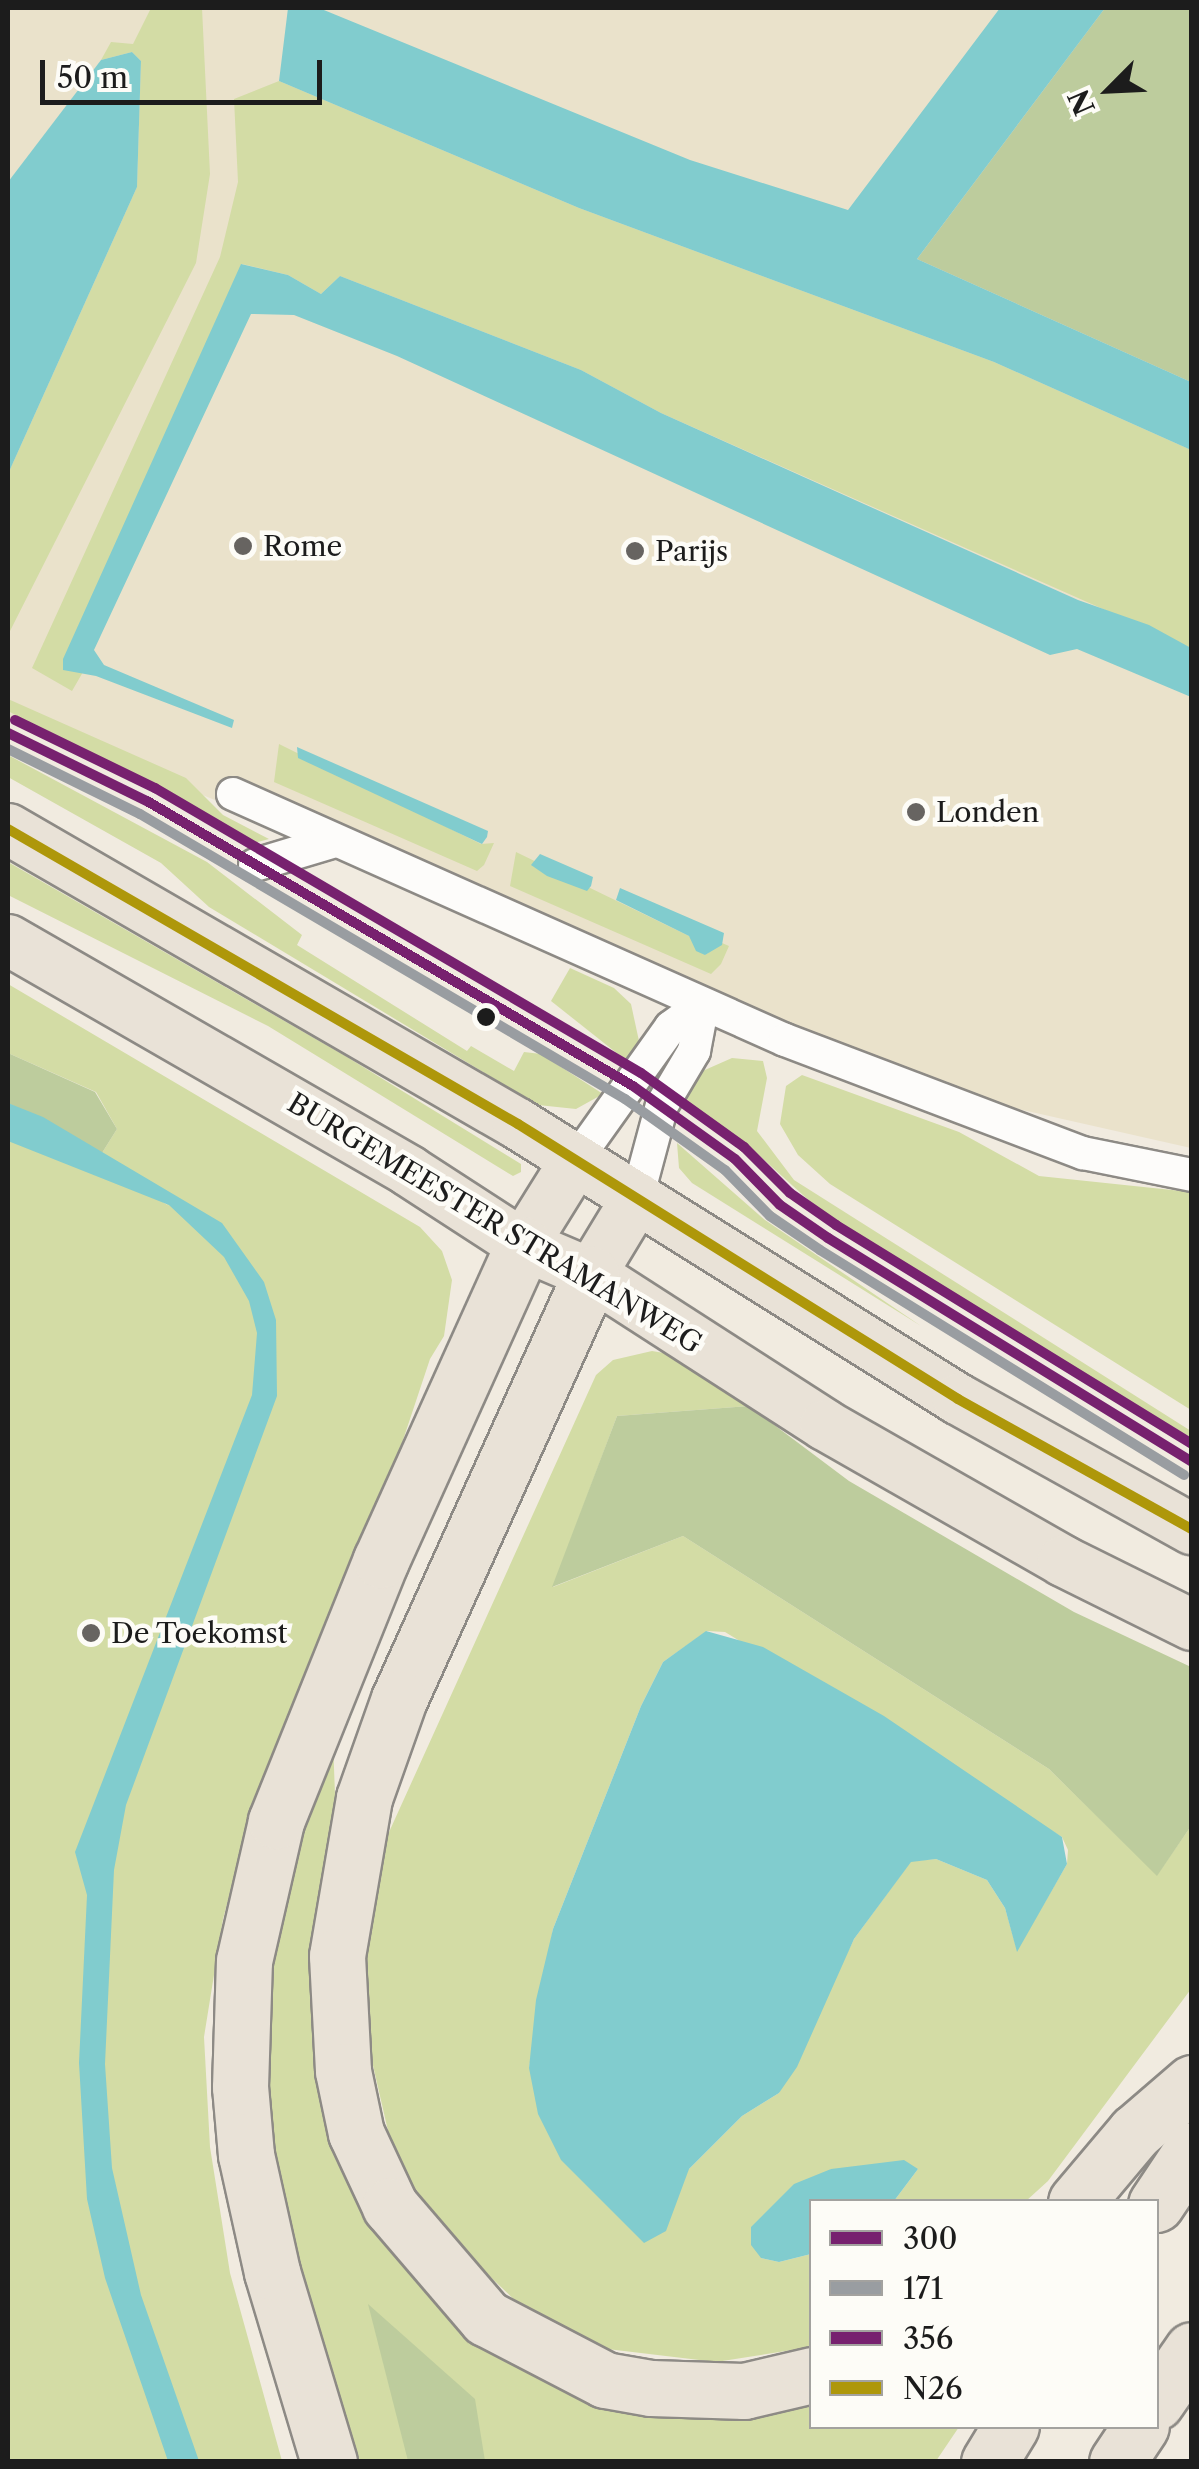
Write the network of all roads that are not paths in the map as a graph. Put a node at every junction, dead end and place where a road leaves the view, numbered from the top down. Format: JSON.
{"nodes":[{"id":1,"x":234,"y":794,"type":"dead end"},
{"id":2,"x":8,"y":829,"type":"edge"},
{"id":3,"x":335,"y":841,"type":"junction"},
{"id":4,"x":256,"y":865,"type":"dead end"},
{"id":5,"x":8,"y":940,"type":"edge"},
{"id":6,"x":703,"y":1004,"type":"junction"},
{"id":7,"x":576,"y":1160,"type":"junction"},
{"id":8,"x":1192,"y":1175,"type":"edge"},
{"id":9,"x":637,"y":1198,"type":"junction"},
{"id":10,"x":523,"y":1245,"type":"junction"},
{"id":11,"x":591,"y":1274,"type":"junction"},
{"id":12,"x":1192,"y":1529,"type":"edge"},
{"id":13,"x":1192,"y":1625,"type":"edge"},
{"id":14,"x":1192,"y":2083,"type":"edge"},
{"id":15,"x":1192,"y":2150,"type":"edge"},
{"id":16,"x":1079,"y":2199,"type":"edge"},
{"id":17,"x":1159,"y":2200,"type":"edge"},
{"id":18,"x":1192,"y":2350,"type":"edge"},
{"id":19,"x":809,"y":2376,"type":"edge"},
{"id":20,"x":1159,"y":2398,"type":"edge"},
{"id":21,"x":1010,"y":2429,"type":"edge"},
{"id":22,"x":1138,"y":2429,"type":"edge"},
{"id":23,"x":329,"y":2462,"type":"edge"},
{"id":24,"x":989,"y":2462,"type":"edge"},
{"id":25,"x":1117,"y":2462,"type":"edge"}],
"edges":[{"from":1,"to":3,"type":"street"},
{"from":2,"to":7,"type":"main road"},
{"from":3,"to":4,"type":"street"},
{"from":3,"to":6,"type":"street"},
{"from":5,"to":10,"type":"main road","name":"BURGEMEESTER STRAMANWEG"},
{"from":6,"to":7,"type":"street"},
{"from":6,"to":8,"type":"street"},
{"from":6,"to":9,"type":"street"},
{"from":7,"to":9,"type":"main road"},
{"from":7,"to":10,"type":"main road"},
{"from":9,"to":11,"type":"main road"},
{"from":9,"to":12,"type":"main road"},
{"from":10,"to":11,"type":"main road","name":"BURGEMEESTER STRAMANWEG"},
{"from":10,"to":23,"type":"highway"},
{"from":11,"to":13,"type":"main road","name":"BURGEMEESTER STRAMANWEG"},
{"from":11,"to":19,"type":"highway"},
{"from":14,"to":16,"type":"highway"},
{"from":15,"to":17,"type":"highway"},
{"from":18,"to":20,"type":"highway"},
{"from":21,"to":24,"type":"highway"},
{"from":22,"to":25,"type":"highway"}]}
